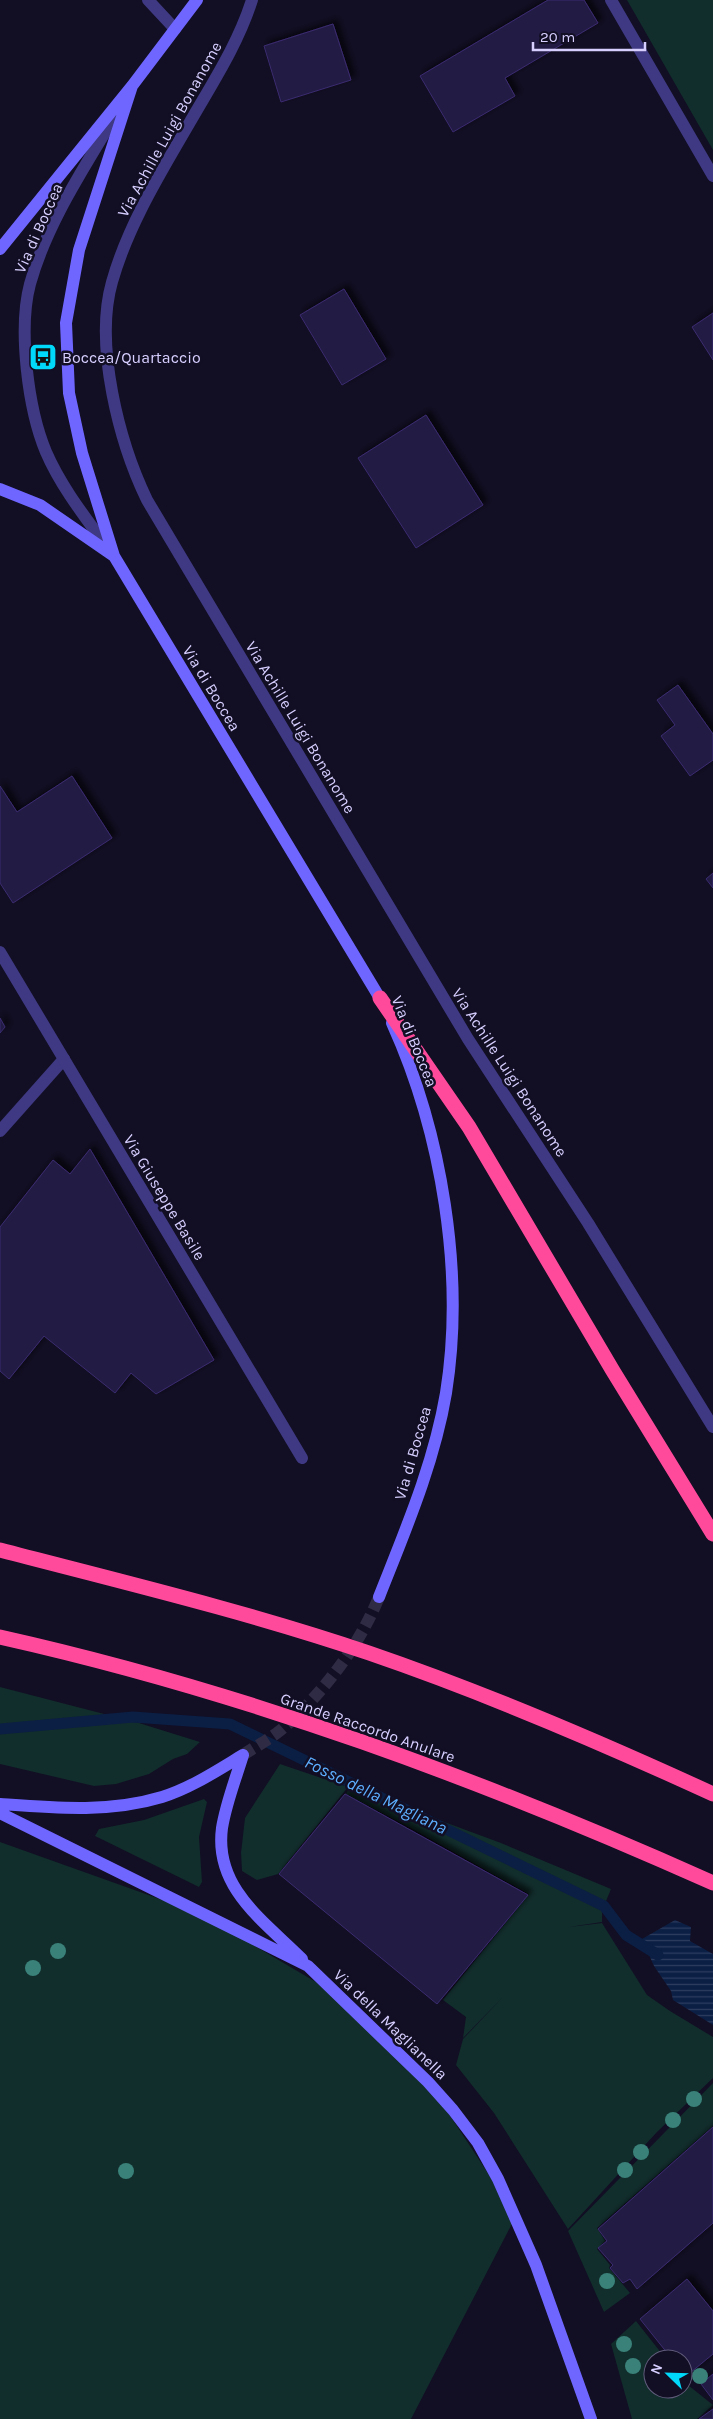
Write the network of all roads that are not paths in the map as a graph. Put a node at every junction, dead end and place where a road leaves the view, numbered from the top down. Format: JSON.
{"nodes":[{"id":1,"x":148,"y":0,"type":"edge"},
{"id":2,"x":197,"y":0,"type":"edge"},
{"id":3,"x":252,"y":0,"type":"edge"},
{"id":4,"x":611,"y":0,"type":"edge"},
{"id":5,"x":175,"y":29,"type":"junction"},
{"id":6,"x":132,"y":86,"type":"junction"},
{"id":7,"x":713,"y":176,"type":"edge"},
{"id":8,"x":0,"y":249,"type":"edge"},
{"id":9,"x":0,"y":489,"type":"edge"},
{"id":10,"x":114,"y":556,"type":"junction"},
{"id":11,"x":0,"y":952,"type":"edge"},
{"id":12,"x":380,"y":998,"type":"junction"},
{"id":13,"x":64,"y":1058,"type":"junction"},
{"id":14,"x":0,"y":1131,"type":"edge"},
{"id":15,"x":713,"y":1428,"type":"edge"},
{"id":16,"x":302,"y":1458,"type":"dead end"},
{"id":17,"x":713,"y":1534,"type":"edge"},
{"id":18,"x":0,"y":1550,"type":"edge"},
{"id":19,"x":379,"y":1598,"type":"tunnel mouth"},
{"id":20,"x":0,"y":1637,"type":"edge"},
{"id":21,"x":713,"y":1794,"type":"edge"},
{"id":22,"x":0,"y":1804,"type":"edge"},
{"id":23,"x":0,"y":1813,"type":"edge"},
{"id":24,"x":713,"y":1883,"type":"edge"},
{"id":25,"x":308,"y":1966,"type":"junction"},
{"id":26,"x":591,"y":2419,"type":"edge"}],
"edges":[{"from":1,"to":5,"type":"street"},
{"from":2,"to":5,"type":"main road","name":"Via di Boccea"},
{"from":3,"to":15,"type":"street","name":"Via Achille Luigi Bonanome"},
{"from":4,"to":7,"type":"street"},
{"from":5,"to":6,"type":"main road","name":"Via di Boccea"},
{"from":6,"to":8,"type":"main road","name":"Via di Boccea"},
{"from":6,"to":10,"type":"main road","name":"Via di Boccea"},
{"from":6,"to":10,"type":"street","name":"Via di Boccea"},
{"from":9,"to":10,"type":"main road","name":"Via di Boccea"},
{"from":10,"to":12,"type":"main road","name":"Via di Boccea"},
{"from":11,"to":13,"type":"street","name":"Via Giuseppe Basile"},
{"from":12,"to":17,"type":"highway"},
{"from":12,"to":19,"type":"main road","name":"Via di Boccea"},
{"from":13,"to":14,"type":"street"},
{"from":13,"to":16,"type":"street","name":"Via Giuseppe Basile"},
{"from":18,"to":21,"type":"highway","bridge":true},
{"from":20,"to":24,"type":"highway","name":"Grande Raccordo Anulare","bridge":true},
{"from":22,"to":25,"type":"main road"},
{"from":23,"to":25,"type":"main road","name":"Via della Maglianella"},
{"from":25,"to":26,"type":"main road","name":"Via della Maglianella"}]}
